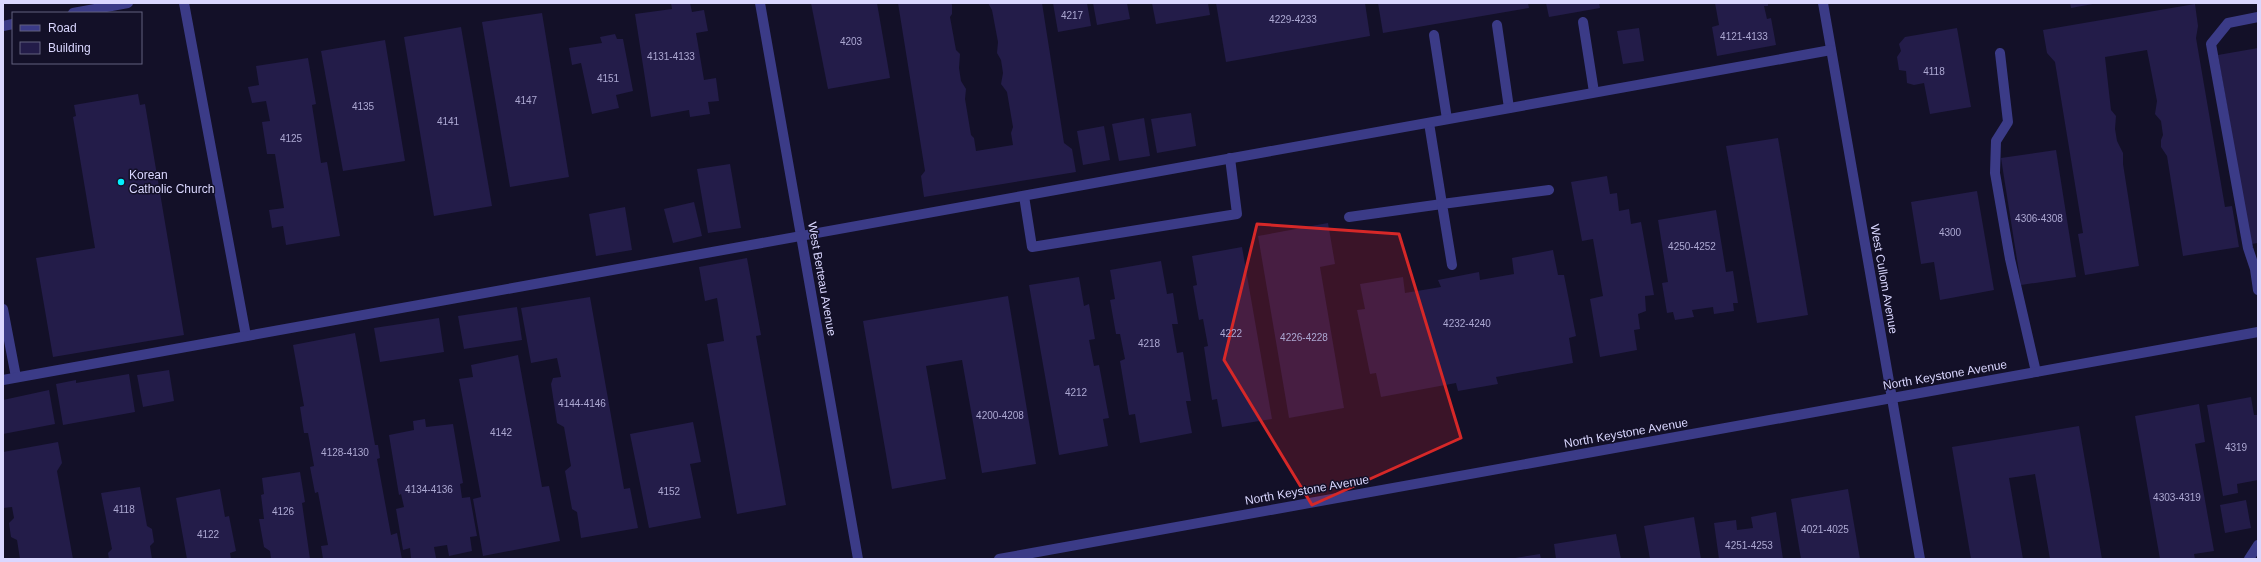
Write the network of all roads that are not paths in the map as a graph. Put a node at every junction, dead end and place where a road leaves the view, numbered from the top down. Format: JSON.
{"nodes":[{"id":1,"x":128,"y":3,"type":"edge"},
{"id":2,"x":184,"y":3,"type":"edge"},
{"id":3,"x":760,"y":3,"type":"edge"},
{"id":4,"x":1823,"y":3,"type":"edge"},
{"id":5,"x":78,"y":12,"type":"edge"},
{"id":6,"x":2258,"y":17,"type":"edge"},
{"id":7,"x":1583,"y":22,"type":"dead end"},
{"id":8,"x":1497,"y":25,"type":"dead end"},
{"id":9,"x":1434,"y":35,"type":"dead end"},
{"id":10,"x":1831,"y":50,"type":"junction"},
{"id":11,"x":2000,"y":53,"type":"dead end"},
{"id":12,"x":1594,"y":92,"type":"junction"},
{"id":13,"x":1509,"y":108,"type":"junction"},
{"id":14,"x":1447,"y":119,"type":"junction"},
{"id":15,"x":1429,"y":122,"type":"junction"},
{"id":16,"x":1230,"y":158,"type":"junction"},
{"id":17,"x":1549,"y":190,"type":"dead end"},
{"id":18,"x":1024,"y":196,"type":"junction"},
{"id":19,"x":1442,"y":204,"type":"junction"},
{"id":20,"x":1349,"y":217,"type":"dead end"},
{"id":21,"x":801,"y":236,"type":"junction"},
{"id":22,"x":1452,"y":265,"type":"dead end"},
{"id":23,"x":2258,"y":290,"type":"edge"},
{"id":24,"x":3,"y":309,"type":"edge"},
{"id":25,"x":2258,"y":332,"type":"edge"},
{"id":26,"x":246,"y":336,"type":"junction"},
{"id":27,"x":2036,"y":372,"type":"junction"},
{"id":28,"x":16,"y":377,"type":"junction"},
{"id":29,"x":3,"y":380,"type":"edge"},
{"id":30,"x":1892,"y":398,"type":"junction"},
{"id":31,"x":2258,"y":545,"type":"edge"},
{"id":32,"x":858,"y":559,"type":"edge"},
{"id":33,"x":999,"y":559,"type":"edge"},
{"id":34,"x":1920,"y":559,"type":"edge"},
{"id":35,"x":2249,"y":559,"type":"edge"}],
"edges":[{"from":1,"to":5,"type":"street"},
{"from":2,"to":26,"type":"street"},
{"from":3,"to":21,"type":"street","name":"West Berteau Avenue"},
{"from":4,"to":10,"type":"street","name":"West Cullom Avenue"},
{"from":6,"to":23,"type":"street"},
{"from":7,"to":12,"type":"street"},
{"from":8,"to":13,"type":"street"},
{"from":9,"to":14,"type":"street"},
{"from":10,"to":12,"type":"street"},
{"from":10,"to":30,"type":"street","name":"West Cullom Avenue"},
{"from":11,"to":27,"type":"street"},
{"from":12,"to":13,"type":"street"},
{"from":13,"to":14,"type":"street"},
{"from":14,"to":15,"type":"street"},
{"from":15,"to":16,"type":"street"},
{"from":15,"to":19,"type":"street"},
{"from":16,"to":18,"type":"street"},
{"from":16,"to":18,"type":"street"},
{"from":17,"to":19,"type":"street"},
{"from":18,"to":21,"type":"street"},
{"from":19,"to":20,"type":"street"},
{"from":19,"to":22,"type":"street"},
{"from":21,"to":26,"type":"street"},
{"from":21,"to":32,"type":"street","name":"West Berteau Avenue"},
{"from":24,"to":28,"type":"street"},
{"from":25,"to":27,"type":"street","name":"North Keystone Avenue"},
{"from":26,"to":28,"type":"street"},
{"from":27,"to":30,"type":"street","name":"North Keystone Avenue"},
{"from":28,"to":29,"type":"street"},
{"from":30,"to":33,"type":"street","name":"North Keystone Avenue"},
{"from":30,"to":34,"type":"street","name":"West Cullom Avenue"},
{"from":31,"to":35,"type":"street"}]}
